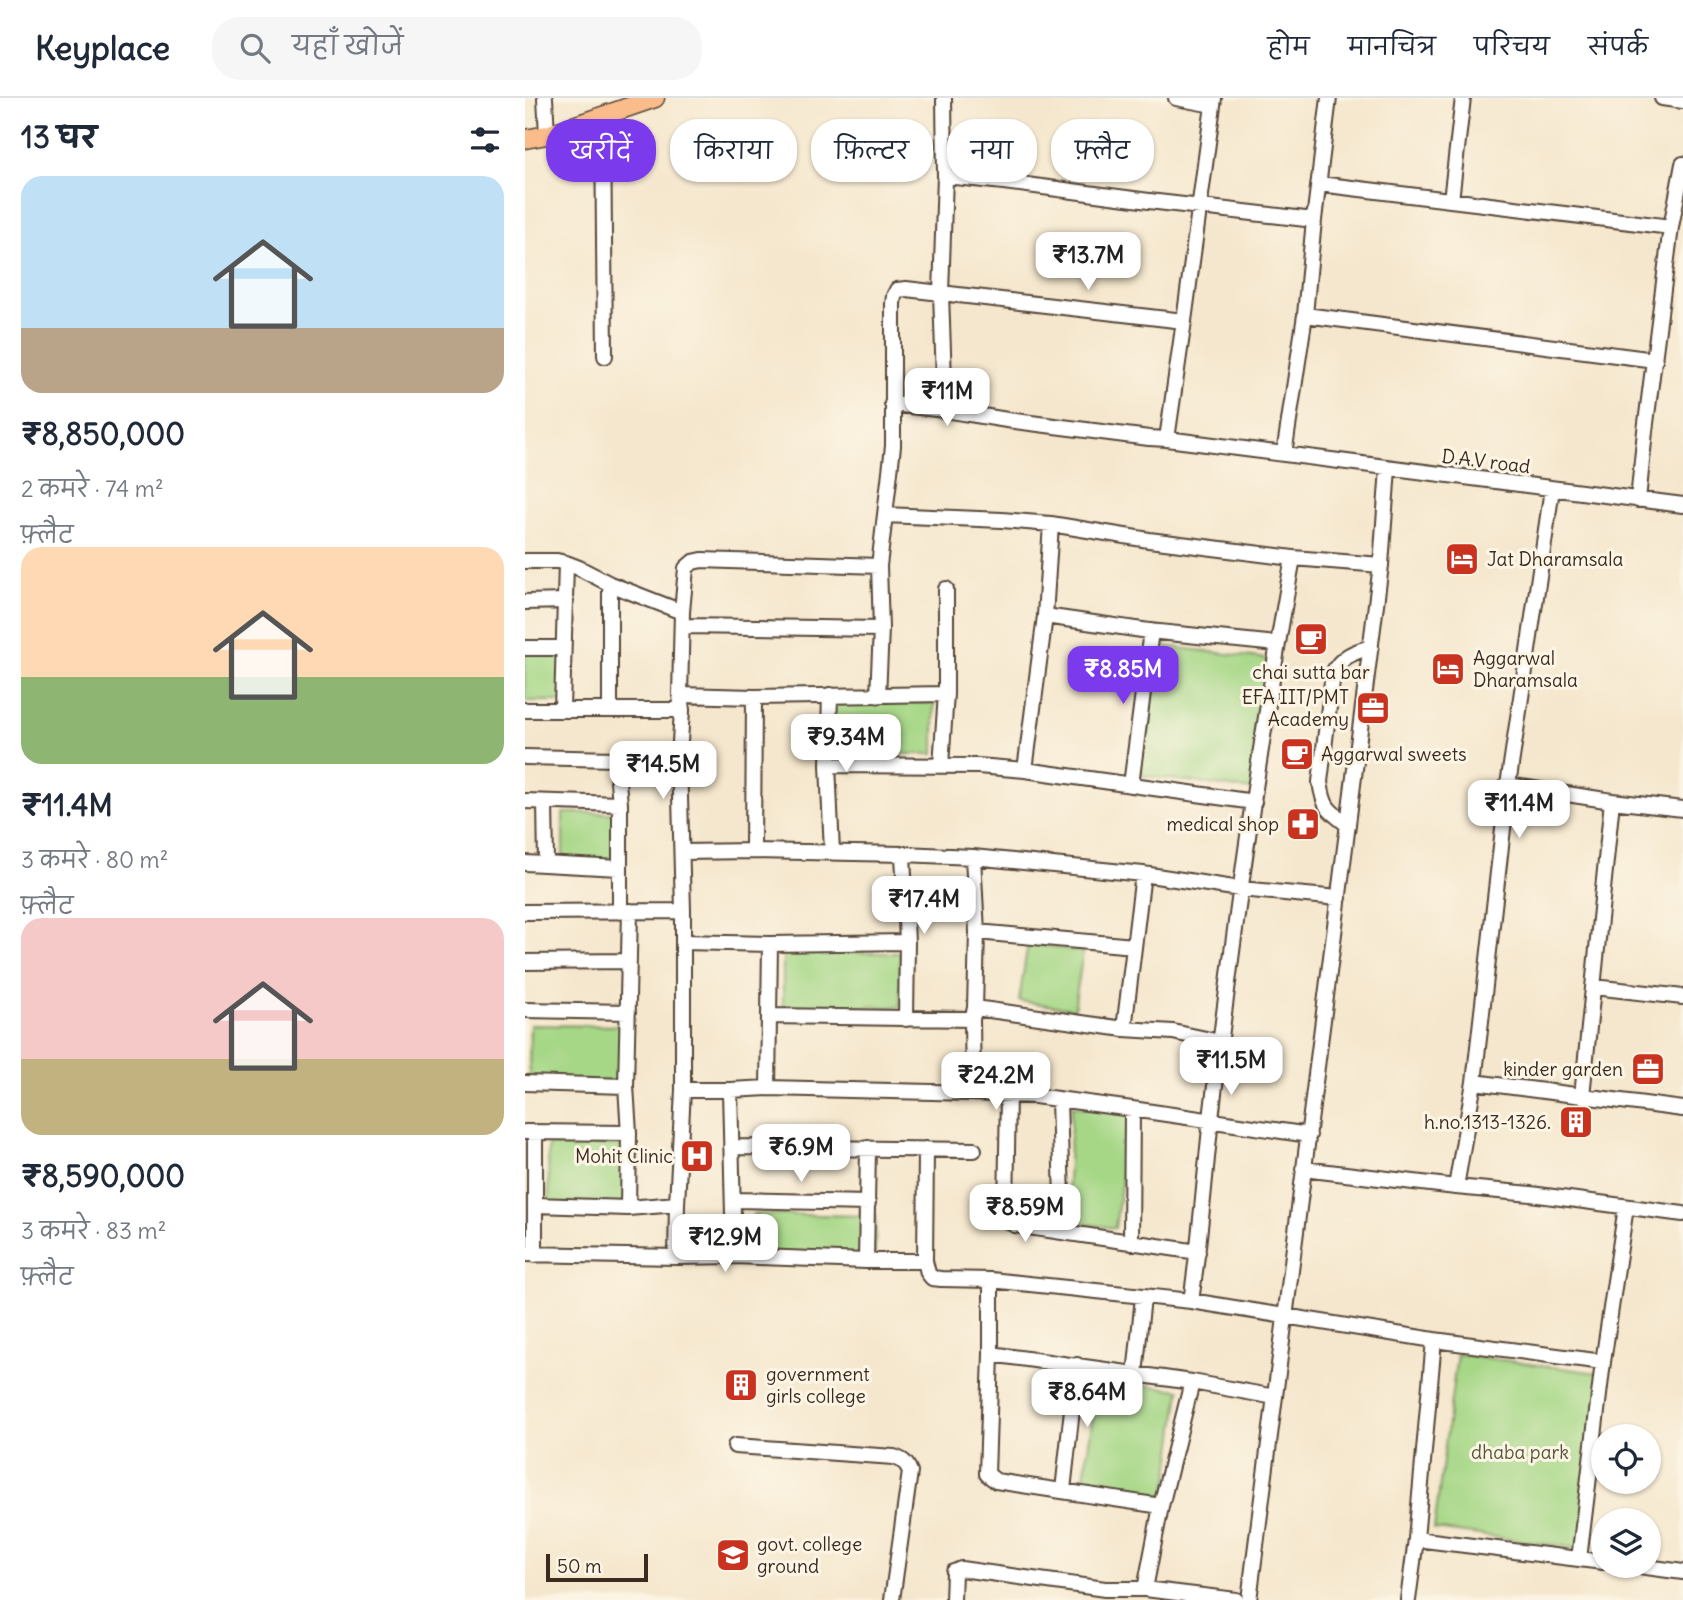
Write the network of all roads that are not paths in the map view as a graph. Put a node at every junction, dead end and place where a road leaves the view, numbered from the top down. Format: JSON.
{"nodes":[{"id":1,"x":545,"y":98,"type":"edge"},
{"id":2,"x":622,"y":98,"type":"edge"},
{"id":3,"x":655,"y":98,"type":"edge"},
{"id":4,"x":944,"y":98,"type":"edge"},
{"id":5,"x":1176,"y":98,"type":"edge"},
{"id":6,"x":1329,"y":98,"type":"edge"},
{"id":7,"x":1463,"y":98,"type":"edge"},
{"id":8,"x":1662,"y":98,"type":"edge"},
{"id":9,"x":1213,"y":101,"type":"edge"},
{"id":10,"x":1683,"y":101,"type":"edge"},
{"id":11,"x":603,"y":116,"type":"junction"},
{"id":12,"x":546,"y":119,"type":"edge"},
{"id":13,"x":571,"y":119,"type":"edge"},
{"id":14,"x":590,"y":119,"type":"edge"},
{"id":15,"x":525,"y":128,"type":"edge"},
{"id":16,"x":546,"y":129,"type":"edge"},
{"id":17,"x":546,"y":129,"type":"edge"},
{"id":18,"x":525,"y":139,"type":"edge"},
{"id":19,"x":1683,"y":164,"type":"edge"},
{"id":20,"x":946,"y":176,"type":"junction"},
{"id":21,"x":1319,"y":184,"type":"junction"},
{"id":22,"x":1451,"y":200,"type":"junction"},
{"id":23,"x":1199,"y":207,"type":"junction"},
{"id":24,"x":1314,"y":220,"type":"junction"},
{"id":25,"x":1671,"y":227,"type":"junction"},
{"id":26,"x":941,"y":293,"type":"junction"},
{"id":27,"x":1305,"y":315,"type":"junction"},
{"id":28,"x":1184,"y":321,"type":"junction"},
{"id":29,"x":605,"y":356,"type":"dead end"},
{"id":30,"x":1654,"y":360,"type":"junction"},
{"id":31,"x":892,"y":404,"type":"junction"},
{"id":32,"x":945,"y":410,"type":"junction"},
{"id":33,"x":1167,"y":439,"type":"junction"},
{"id":34,"x":1284,"y":454,"type":"junction"},
{"id":35,"x":1388,"y":468,"type":"junction"},
{"id":36,"x":1552,"y":489,"type":"junction"},
{"id":37,"x":1638,"y":500,"type":"junction"},
{"id":38,"x":1683,"y":505,"type":"edge"},
{"id":39,"x":885,"y":515,"type":"junction"},
{"id":40,"x":1051,"y":524,"type":"junction"},
{"id":41,"x":1293,"y":558,"type":"junction"},
{"id":42,"x":525,"y":561,"type":"edge"},
{"id":43,"x":566,"y":564,"type":"junction"},
{"id":44,"x":1381,"y":565,"type":"junction"},
{"id":45,"x":879,"y":566,"type":"junction"},
{"id":46,"x":610,"y":584,"type":"junction"},
{"id":47,"x":946,"y":589,"type":"dead end"},
{"id":48,"x":566,"y":601,"type":"junction"},
{"id":49,"x":525,"y":602,"type":"edge"},
{"id":50,"x":1045,"y":615,"type":"junction"},
{"id":51,"x":683,"y":619,"type":"junction"},
{"id":52,"x":881,"y":629,"type":"junction"},
{"id":53,"x":1151,"y":631,"type":"junction"},
{"id":54,"x":1277,"y":644,"type":"junction"},
{"id":55,"x":1371,"y":647,"type":"junction"},
{"id":56,"x":525,"y":648,"type":"edge"},
{"id":57,"x":563,"y":648,"type":"junction"},
{"id":58,"x":946,"y":694,"type":"junction"},
{"id":59,"x":829,"y":695,"type":"junction"},
{"id":60,"x":878,"y":696,"type":"junction"},
{"id":61,"x":754,"y":697,"type":"junction"},
{"id":62,"x":681,"y":703,"type":"junction"},
{"id":63,"x":525,"y":709,"type":"edge"},
{"id":64,"x":562,"y":709,"type":"junction"},
{"id":65,"x":610,"y":709,"type":"junction"},
{"id":66,"x":525,"y":757,"type":"edge"},
{"id":67,"x":680,"y":758,"type":"junction"},
{"id":68,"x":616,"y":759,"type":"junction"},
{"id":69,"x":828,"y":765,"type":"junction"},
{"id":70,"x":941,"y":765,"type":"junction"},
{"id":71,"x":1025,"y":770,"type":"junction"},
{"id":72,"x":1131,"y":785,"type":"junction"},
{"id":73,"x":1508,"y":785,"type":"junction"},
{"id":74,"x":525,"y":801,"type":"edge"},
{"id":75,"x":1612,"y":801,"type":"junction"},
{"id":76,"x":545,"y":802,"type":"junction"},
{"id":77,"x":1254,"y":802,"type":"junction"},
{"id":78,"x":620,"y":804,"type":"junction"},
{"id":79,"x":1683,"y":810,"type":"edge"},
{"id":80,"x":1348,"y":825,"type":"junction"},
{"id":81,"x":753,"y":851,"type":"junction"},
{"id":82,"x":682,"y":852,"type":"junction"},
{"id":83,"x":832,"y":852,"type":"junction"},
{"id":84,"x":903,"y":854,"type":"junction"},
{"id":85,"x":973,"y":857,"type":"junction"},
{"id":86,"x":525,"y":863,"type":"edge"},
{"id":87,"x":546,"y":863,"type":"junction"},
{"id":88,"x":619,"y":868,"type":"junction"},
{"id":89,"x":1143,"y":874,"type":"junction"},
{"id":90,"x":1240,"y":889,"type":"junction"},
{"id":91,"x":1339,"y":898,"type":"junction"},
{"id":92,"x":625,"y":911,"type":"junction"},
{"id":93,"x":683,"y":911,"type":"junction"},
{"id":94,"x":525,"y":912,"type":"edge"},
{"id":95,"x":977,"y":932,"type":"junction"},
{"id":96,"x":683,"y":942,"type":"junction"},
{"id":97,"x":907,"y":942,"type":"junction"},
{"id":98,"x":770,"y":944,"type":"junction"},
{"id":99,"x":1134,"y":946,"type":"junction"},
{"id":100,"x":628,"y":961,"type":"junction"},
{"id":101,"x":525,"y":962,"type":"edge"},
{"id":102,"x":1594,"y":987,"type":"junction"},
{"id":103,"x":1683,"y":997,"type":"edge"},
{"id":104,"x":525,"y":1010,"type":"edge"},
{"id":105,"x":628,"y":1012,"type":"junction"},
{"id":106,"x":973,"y":1013,"type":"junction"},
{"id":107,"x":770,"y":1016,"type":"junction"},
{"id":108,"x":906,"y":1019,"type":"junction"},
{"id":109,"x":1124,"y":1029,"type":"junction"},
{"id":110,"x":1220,"y":1042,"type":"junction"},
{"id":111,"x":1474,"y":1082,"type":"junction"},
{"id":112,"x":525,"y":1083,"type":"edge"},
{"id":113,"x":626,"y":1086,"type":"junction"},
{"id":114,"x":768,"y":1088,"type":"junction"},
{"id":115,"x":683,"y":1090,"type":"junction"},
{"id":116,"x":730,"y":1090,"type":"junction"},
{"id":117,"x":973,"y":1093,"type":"junction"},
{"id":118,"x":1008,"y":1095,"type":"junction"},
{"id":119,"x":1582,"y":1096,"type":"junction"},
{"id":120,"x":1059,"y":1100,"type":"junction"},
{"id":121,"x":1132,"y":1109,"type":"junction"},
{"id":122,"x":1683,"y":1109,"type":"edge"},
{"id":123,"x":1210,"y":1122,"type":"junction"},
{"id":124,"x":530,"y":1132,"type":"edge"},
{"id":125,"x":629,"y":1133,"type":"junction"},
{"id":126,"x":1309,"y":1135,"type":"junction"},
{"id":127,"x":731,"y":1147,"type":"junction"},
{"id":128,"x":868,"y":1149,"type":"junction"},
{"id":129,"x":926,"y":1149,"type":"junction"},
{"id":130,"x":974,"y":1150,"type":"dead end"},
{"id":131,"x":1303,"y":1169,"type":"junction"},
{"id":132,"x":1456,"y":1187,"type":"junction"},
{"id":133,"x":733,"y":1200,"type":"junction"},
{"id":134,"x":869,"y":1203,"type":"junction"},
{"id":135,"x":677,"y":1204,"type":"junction"},
{"id":136,"x":535,"y":1205,"type":"junction"},
{"id":137,"x":1626,"y":1207,"type":"junction"},
{"id":138,"x":628,"y":1208,"type":"junction"},
{"id":139,"x":1683,"y":1214,"type":"edge"},
{"id":140,"x":1063,"y":1232,"type":"junction"},
{"id":141,"x":1132,"y":1243,"type":"junction"},
{"id":142,"x":1198,"y":1252,"type":"junction"},
{"id":143,"x":530,"y":1255,"type":"edge"},
{"id":144,"x":734,"y":1256,"type":"junction"},
{"id":145,"x":676,"y":1257,"type":"junction"},
{"id":146,"x":866,"y":1261,"type":"junction"},
{"id":147,"x":925,"y":1261,"type":"junction"},
{"id":148,"x":991,"y":1280,"type":"junction"},
{"id":149,"x":1143,"y":1297,"type":"junction"},
{"id":150,"x":1191,"y":1301,"type":"junction"},
{"id":151,"x":1285,"y":1316,"type":"junction"},
{"id":152,"x":1434,"y":1340,"type":"junction"},
{"id":153,"x":991,"y":1354,"type":"junction"},
{"id":154,"x":1603,"y":1362,"type":"junction"},
{"id":155,"x":1077,"y":1365,"type":"junction"},
{"id":156,"x":1135,"y":1375,"type":"junction"},
{"id":157,"x":1192,"y":1382,"type":"junction"},
{"id":158,"x":1275,"y":1397,"type":"junction"},
{"id":159,"x":735,"y":1446,"type":"dead end"},
{"id":160,"x":1063,"y":1490,"type":"junction"},
{"id":161,"x":1161,"y":1506,"type":"junction"},
{"id":162,"x":1416,"y":1539,"type":"junction"},
{"id":163,"x":1579,"y":1559,"type":"junction"},
{"id":164,"x":1591,"y":1560,"type":"edge"},
{"id":165,"x":1661,"y":1569,"type":"edge"},
{"id":166,"x":1683,"y":1572,"type":"edge"},
{"id":167,"x":1145,"y":1590,"type":"junction"},
{"id":168,"x":892,"y":1600,"type":"edge"},
{"id":169,"x":953,"y":1600,"type":"edge"},
{"id":170,"x":1236,"y":1600,"type":"edge"},
{"id":171,"x":1249,"y":1600,"type":"edge"},
{"id":172,"x":1408,"y":1600,"type":"edge"}],
"edges":[{"from":1,"to":12,"type":"street"},
{"from":2,"to":13,"type":"main road"},
{"from":3,"to":11,"type":"main road"},
{"from":4,"to":20,"type":"street"},
{"from":5,"to":9,"type":"street"},
{"from":6,"to":21,"type":"street"},
{"from":7,"to":22,"type":"street"},
{"from":8,"to":10,"type":"street"},
{"from":9,"to":23,"type":"street"},
{"from":11,"to":14,"type":"main road"},
{"from":11,"to":29,"type":"street"},
{"from":15,"to":16,"type":"main road"},
{"from":17,"to":18,"type":"main road"},
{"from":19,"to":25,"type":"street"},
{"from":20,"to":23,"type":"street"},
{"from":20,"to":26,"type":"street"},
{"from":21,"to":22,"type":"street"},
{"from":21,"to":24,"type":"street"},
{"from":22,"to":25,"type":"street"},
{"from":23,"to":24,"type":"street"},
{"from":23,"to":28,"type":"street"},
{"from":24,"to":27,"type":"street"},
{"from":25,"to":30,"type":"street"},
{"from":26,"to":28,"type":"street"},
{"from":26,"to":31,"type":"street"},
{"from":26,"to":32,"type":"street"},
{"from":27,"to":30,"type":"street"},
{"from":27,"to":34,"type":"street"},
{"from":28,"to":33,"type":"street"},
{"from":30,"to":37,"type":"street"},
{"from":31,"to":32,"type":"street","name":"D.A.V road"},
{"from":31,"to":39,"type":"street"},
{"from":32,"to":33,"type":"street","name":"D.A.V road"},
{"from":33,"to":34,"type":"street","name":"D.A.V road"},
{"from":34,"to":35,"type":"street","name":"D.A.V road"},
{"from":35,"to":36,"type":"street","name":"D.A.V road"},
{"from":35,"to":44,"type":"street"},
{"from":36,"to":37,"type":"street","name":"D.A.V road"},
{"from":36,"to":73,"type":"street"},
{"from":37,"to":38,"type":"street","name":"D.A.V road"},
{"from":39,"to":40,"type":"street"},
{"from":39,"to":45,"type":"street"},
{"from":40,"to":41,"type":"street"},
{"from":40,"to":50,"type":"street"},
{"from":41,"to":44,"type":"street"},
{"from":41,"to":54,"type":"street"},
{"from":42,"to":43,"type":"street"},
{"from":43,"to":46,"type":"street"},
{"from":43,"to":48,"type":"street"},
{"from":44,"to":55,"type":"street"},
{"from":45,"to":51,"type":"street"},
{"from":45,"to":52,"type":"street"},
{"from":46,"to":51,"type":"street"},
{"from":46,"to":65,"type":"street"},
{"from":47,"to":58,"type":"street"},
{"from":48,"to":49,"type":"street"},
{"from":48,"to":57,"type":"street"},
{"from":50,"to":53,"type":"street"},
{"from":50,"to":71,"type":"street"},
{"from":51,"to":52,"type":"street"},
{"from":51,"to":62,"type":"street"},
{"from":52,"to":60,"type":"street"},
{"from":53,"to":54,"type":"street"},
{"from":53,"to":72,"type":"street"},
{"from":54,"to":77,"type":"street"},
{"from":55,"to":80,"type":"street"},
{"from":55,"to":80,"type":"street"},
{"from":56,"to":57,"type":"street"},
{"from":57,"to":64,"type":"street"},
{"from":58,"to":60,"type":"street"},
{"from":58,"to":70,"type":"street"},
{"from":59,"to":60,"type":"street"},
{"from":59,"to":61,"type":"street"},
{"from":59,"to":69,"type":"street"},
{"from":61,"to":62,"type":"street"},
{"from":61,"to":81,"type":"street"},
{"from":62,"to":65,"type":"street"},
{"from":62,"to":67,"type":"street"},
{"from":63,"to":64,"type":"street"},
{"from":64,"to":65,"type":"street"},
{"from":66,"to":68,"type":"street"},
{"from":67,"to":68,"type":"street"},
{"from":67,"to":82,"type":"street"},
{"from":68,"to":78,"type":"street"},
{"from":69,"to":70,"type":"street"},
{"from":69,"to":83,"type":"street"},
{"from":70,"to":71,"type":"street"},
{"from":71,"to":72,"type":"street"},
{"from":72,"to":77,"type":"street"},
{"from":73,"to":75,"type":"street"},
{"from":73,"to":111,"type":"street"},
{"from":74,"to":76,"type":"street"},
{"from":75,"to":79,"type":"street"},
{"from":75,"to":102,"type":"street"},
{"from":76,"to":78,"type":"street"},
{"from":76,"to":87,"type":"street"},
{"from":77,"to":90,"type":"street"},
{"from":78,"to":88,"type":"street"},
{"from":80,"to":91,"type":"street"},
{"from":81,"to":82,"type":"street"},
{"from":81,"to":83,"type":"street"},
{"from":82,"to":93,"type":"street"},
{"from":83,"to":84,"type":"street"},
{"from":84,"to":85,"type":"street"},
{"from":84,"to":97,"type":"street"},
{"from":85,"to":89,"type":"street"},
{"from":85,"to":95,"type":"street"},
{"from":86,"to":87,"type":"street"},
{"from":87,"to":88,"type":"street"},
{"from":88,"to":92,"type":"street"},
{"from":89,"to":90,"type":"street"},
{"from":89,"to":99,"type":"street"},
{"from":90,"to":91,"type":"street"},
{"from":90,"to":110,"type":"street"},
{"from":91,"to":126,"type":"street"},
{"from":92,"to":93,"type":"street"},
{"from":92,"to":94,"type":"street"},
{"from":92,"to":100,"type":"street"},
{"from":93,"to":96,"type":"street"},
{"from":95,"to":99,"type":"street"},
{"from":95,"to":106,"type":"street"},
{"from":96,"to":98,"type":"street"},
{"from":96,"to":115,"type":"street"},
{"from":97,"to":98,"type":"street"},
{"from":97,"to":108,"type":"street"},
{"from":98,"to":107,"type":"street"},
{"from":99,"to":109,"type":"street"},
{"from":100,"to":101,"type":"street"},
{"from":100,"to":105,"type":"street"},
{"from":102,"to":103,"type":"street"},
{"from":102,"to":119,"type":"street"},
{"from":104,"to":105,"type":"street"},
{"from":105,"to":113,"type":"street"},
{"from":106,"to":108,"type":"street"},
{"from":106,"to":109,"type":"street"},
{"from":106,"to":117,"type":"street"},
{"from":107,"to":108,"type":"street"},
{"from":107,"to":114,"type":"street"},
{"from":109,"to":110,"type":"street"},
{"from":110,"to":123,"type":"street"},
{"from":111,"to":119,"type":"street"},
{"from":111,"to":132,"type":"street"},
{"from":112,"to":113,"type":"street"},
{"from":113,"to":125,"type":"street"},
{"from":114,"to":116,"type":"street"},
{"from":114,"to":117,"type":"street"},
{"from":115,"to":116,"type":"street"},
{"from":115,"to":135,"type":"street"},
{"from":116,"to":127,"type":"street"},
{"from":117,"to":118,"type":"street"},
{"from":118,"to":120,"type":"street"},
{"from":118,"to":140,"type":"street"},
{"from":119,"to":122,"type":"street"},
{"from":120,"to":121,"type":"street"},
{"from":120,"to":140,"type":"street"},
{"from":121,"to":123,"type":"street"},
{"from":121,"to":141,"type":"street"},
{"from":123,"to":126,"type":"street"},
{"from":123,"to":142,"type":"street"},
{"from":124,"to":125,"type":"street"},
{"from":124,"to":136,"type":"street"},
{"from":125,"to":138,"type":"street"},
{"from":126,"to":131,"type":"street"},
{"from":127,"to":128,"type":"street"},
{"from":127,"to":133,"type":"street"},
{"from":128,"to":129,"type":"street"},
{"from":128,"to":134,"type":"street"},
{"from":129,"to":130,"type":"street"},
{"from":129,"to":147,"type":"street"},
{"from":131,"to":132,"type":"street"},
{"from":131,"to":151,"type":"street"},
{"from":132,"to":137,"type":"street"},
{"from":133,"to":134,"type":"street"},
{"from":133,"to":144,"type":"street"},
{"from":134,"to":146,"type":"street"},
{"from":135,"to":138,"type":"street"},
{"from":135,"to":145,"type":"street"},
{"from":136,"to":138,"type":"street"},
{"from":136,"to":143,"type":"street"},
{"from":137,"to":139,"type":"street"},
{"from":137,"to":154,"type":"street"},
{"from":140,"to":141,"type":"street"},
{"from":141,"to":142,"type":"street"},
{"from":142,"to":150,"type":"street"},
{"from":143,"to":145,"type":"street"},
{"from":144,"to":145,"type":"street"},
{"from":144,"to":146,"type":"street"},
{"from":146,"to":147,"type":"street"},
{"from":147,"to":148,"type":"street"},
{"from":148,"to":149,"type":"street"},
{"from":148,"to":153,"type":"street"},
{"from":149,"to":150,"type":"street"},
{"from":149,"to":156,"type":"street"},
{"from":150,"to":151,"type":"street"},
{"from":151,"to":152,"type":"street"},
{"from":151,"to":158,"type":"street"},
{"from":152,"to":154,"type":"street"},
{"from":152,"to":162,"type":"street"},
{"from":153,"to":155,"type":"street"},
{"from":153,"to":160,"type":"street"},
{"from":154,"to":163,"type":"street"},
{"from":155,"to":156,"type":"street"},
{"from":155,"to":160,"type":"street"},
{"from":156,"to":157,"type":"street"},
{"from":157,"to":158,"type":"street"},
{"from":157,"to":161,"type":"street"},
{"from":158,"to":171,"type":"street"},
{"from":159,"to":168,"type":"street"},
{"from":160,"to":161,"type":"street"},
{"from":161,"to":167,"type":"street"},
{"from":162,"to":163,"type":"street"},
{"from":162,"to":172,"type":"street"},
{"from":163,"to":164,"type":"street"},
{"from":165,"to":166,"type":"street"},
{"from":167,"to":169,"type":"street"},
{"from":167,"to":170,"type":"street"}]}
